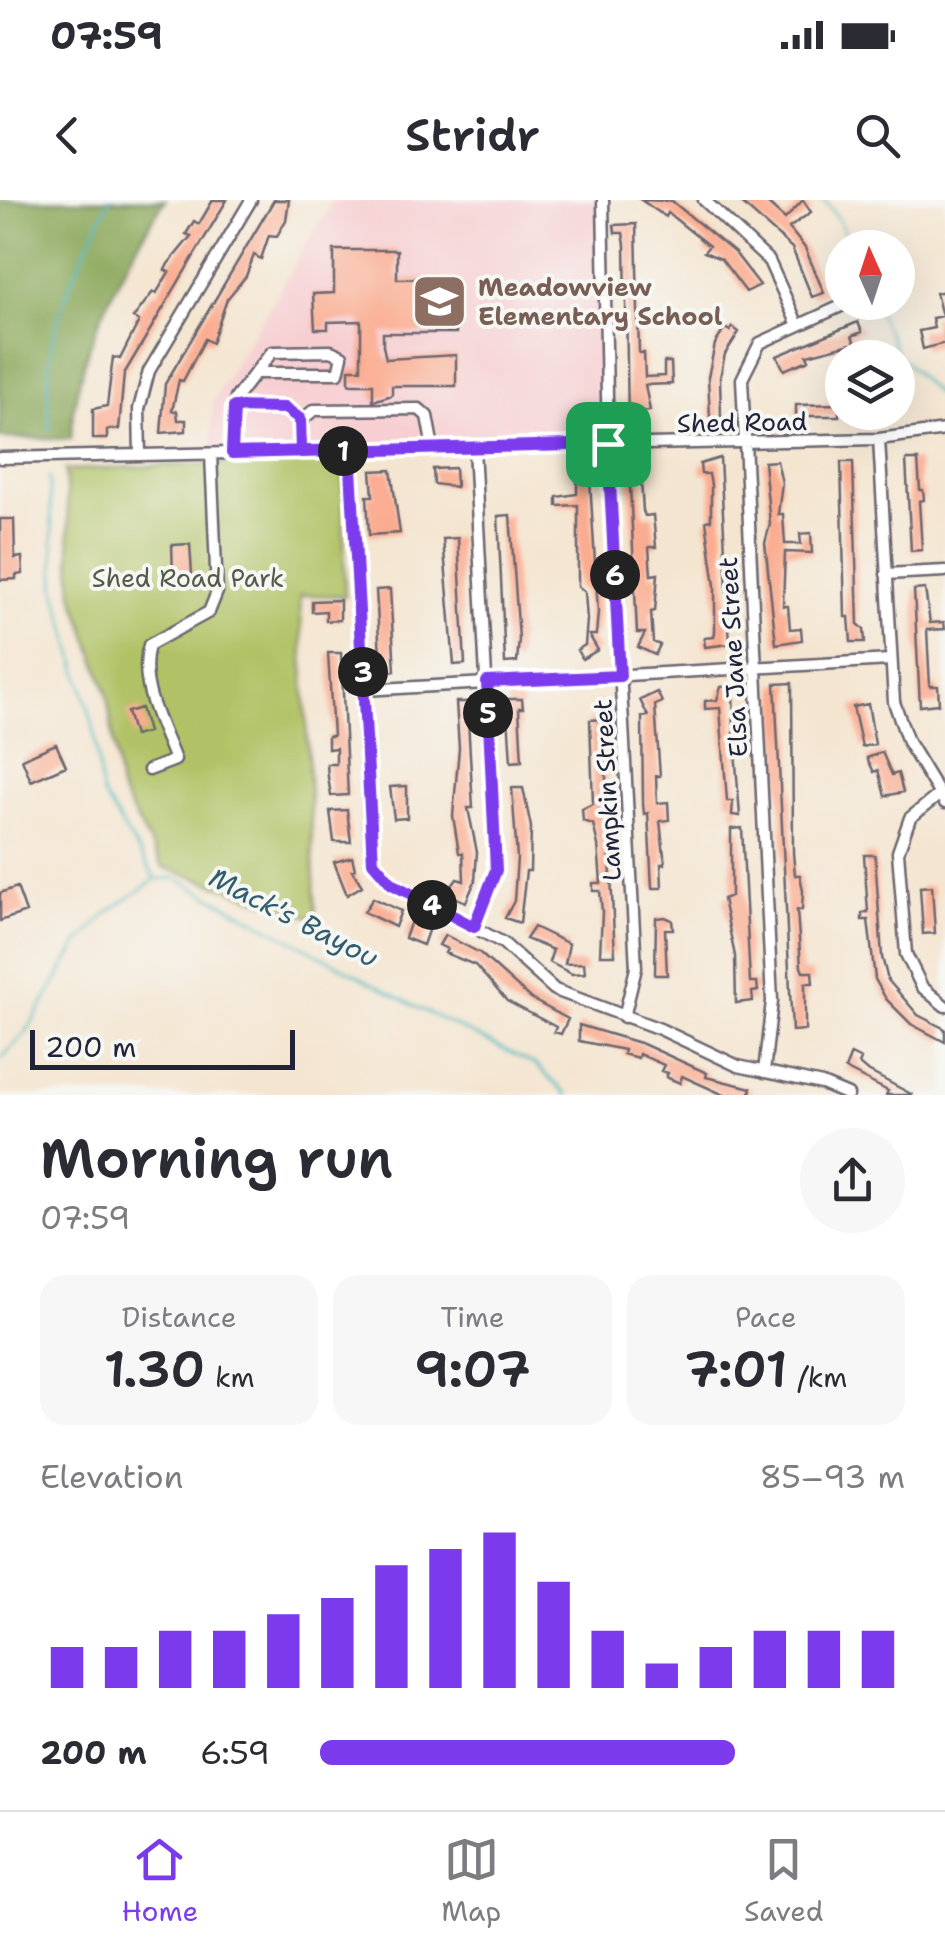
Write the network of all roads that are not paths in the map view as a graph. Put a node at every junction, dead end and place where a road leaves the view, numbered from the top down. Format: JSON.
{"nodes":[{"id":1,"x":251,"y":200,"type":"edge"},
{"id":2,"x":603,"y":200,"type":"edge"},
{"id":3,"x":704,"y":200,"type":"edge"},
{"id":4,"x":825,"y":312,"type":"edge"},
{"id":5,"x":797,"y":323,"type":"junction"},
{"id":6,"x":255,"y":373,"type":"junction"},
{"id":7,"x":234,"y":407,"type":"junction"},
{"id":8,"x":300,"y":419,"type":"junction"},
{"id":9,"x":945,"y":430,"type":"edge"},
{"id":10,"x":878,"y":439,"type":"junction"},
{"id":11,"x":741,"y":442,"type":"junction"},
{"id":12,"x":608,"y":444,"type":"junction"},
{"id":13,"x":433,"y":448,"type":"junction"},
{"id":14,"x":474,"y":448,"type":"junction"},
{"id":15,"x":350,"y":450,"type":"junction"},
{"id":16,"x":301,"y":452,"type":"junction"},
{"id":17,"x":232,"y":453,"type":"junction"},
{"id":18,"x":211,"y":454,"type":"junction"},
{"id":19,"x":140,"y":455,"type":"junction"},
{"id":20,"x":0,"y":458,"type":"edge"},
{"id":21,"x":945,"y":571,"type":"edge"},
{"id":22,"x":886,"y":574,"type":"junction"},
{"id":23,"x":890,"y":660,"type":"junction"},
{"id":24,"x":753,"y":668,"type":"junction"},
{"id":25,"x":620,"y":676,"type":"junction"},
{"id":26,"x":487,"y":682,"type":"junction"},
{"id":27,"x":364,"y":690,"type":"junction"},
{"id":28,"x":149,"y":770,"type":"dead end"},
{"id":29,"x":942,"y":799,"type":"edge"},
{"id":30,"x":474,"y":927,"type":"junction"},
{"id":31,"x":945,"y":1006,"type":"edge"},
{"id":32,"x":624,"y":1017,"type":"junction"},
{"id":33,"x":764,"y":1072,"type":"junction"},
{"id":34,"x":848,"y":1095,"type":"edge"}],
"edges":[{"from":1,"to":19,"type":"street"},
{"from":2,"to":12,"type":"street","name":"Lampkin Street"},
{"from":3,"to":5,"type":"street"},
{"from":4,"to":5,"type":"street","name":"Elsa Jane Street"},
{"from":5,"to":11,"type":"street","name":"Elsa Jane Street"},
{"from":6,"to":6,"type":"street"},
{"from":6,"to":7,"type":"street"},
{"from":7,"to":8,"type":"street"},
{"from":7,"to":17,"type":"street"},
{"from":8,"to":13,"type":"street"},
{"from":8,"to":16,"type":"street"},
{"from":9,"to":10,"type":"street","name":"Shed Road"},
{"from":10,"to":11,"type":"street","name":"Shed Road"},
{"from":10,"to":22,"type":"street"},
{"from":11,"to":12,"type":"street","name":"Shed Road"},
{"from":11,"to":24,"type":"street","name":"Elsa Jane Street"},
{"from":12,"to":14,"type":"street","name":"Shed Road"},
{"from":12,"to":25,"type":"street","name":"Lampkin Street"},
{"from":13,"to":14,"type":"street","name":"Shed Road"},
{"from":13,"to":15,"type":"street","name":"Shed Road"},
{"from":14,"to":26,"type":"street"},
{"from":15,"to":16,"type":"street","name":"Shed Road"},
{"from":15,"to":27,"type":"street"},
{"from":16,"to":17,"type":"street","name":"Shed Road"},
{"from":17,"to":18,"type":"street","name":"Shed Road"},
{"from":18,"to":19,"type":"street","name":"Shed Road"},
{"from":18,"to":28,"type":"street"},
{"from":19,"to":20,"type":"street","name":"Shed Road"},
{"from":21,"to":22,"type":"street"},
{"from":22,"to":23,"type":"street"},
{"from":23,"to":24,"type":"street"},
{"from":23,"to":29,"type":"street"},
{"from":24,"to":25,"type":"street"},
{"from":24,"to":33,"type":"street","name":"Elsa Jane Street"},
{"from":25,"to":26,"type":"street"},
{"from":25,"to":32,"type":"street","name":"Lampkin Street"},
{"from":26,"to":27,"type":"street"},
{"from":26,"to":30,"type":"street"},
{"from":27,"to":30,"type":"street"},
{"from":29,"to":31,"type":"street"},
{"from":30,"to":32,"type":"street"},
{"from":32,"to":33,"type":"street"},
{"from":33,"to":34,"type":"street"}]}
